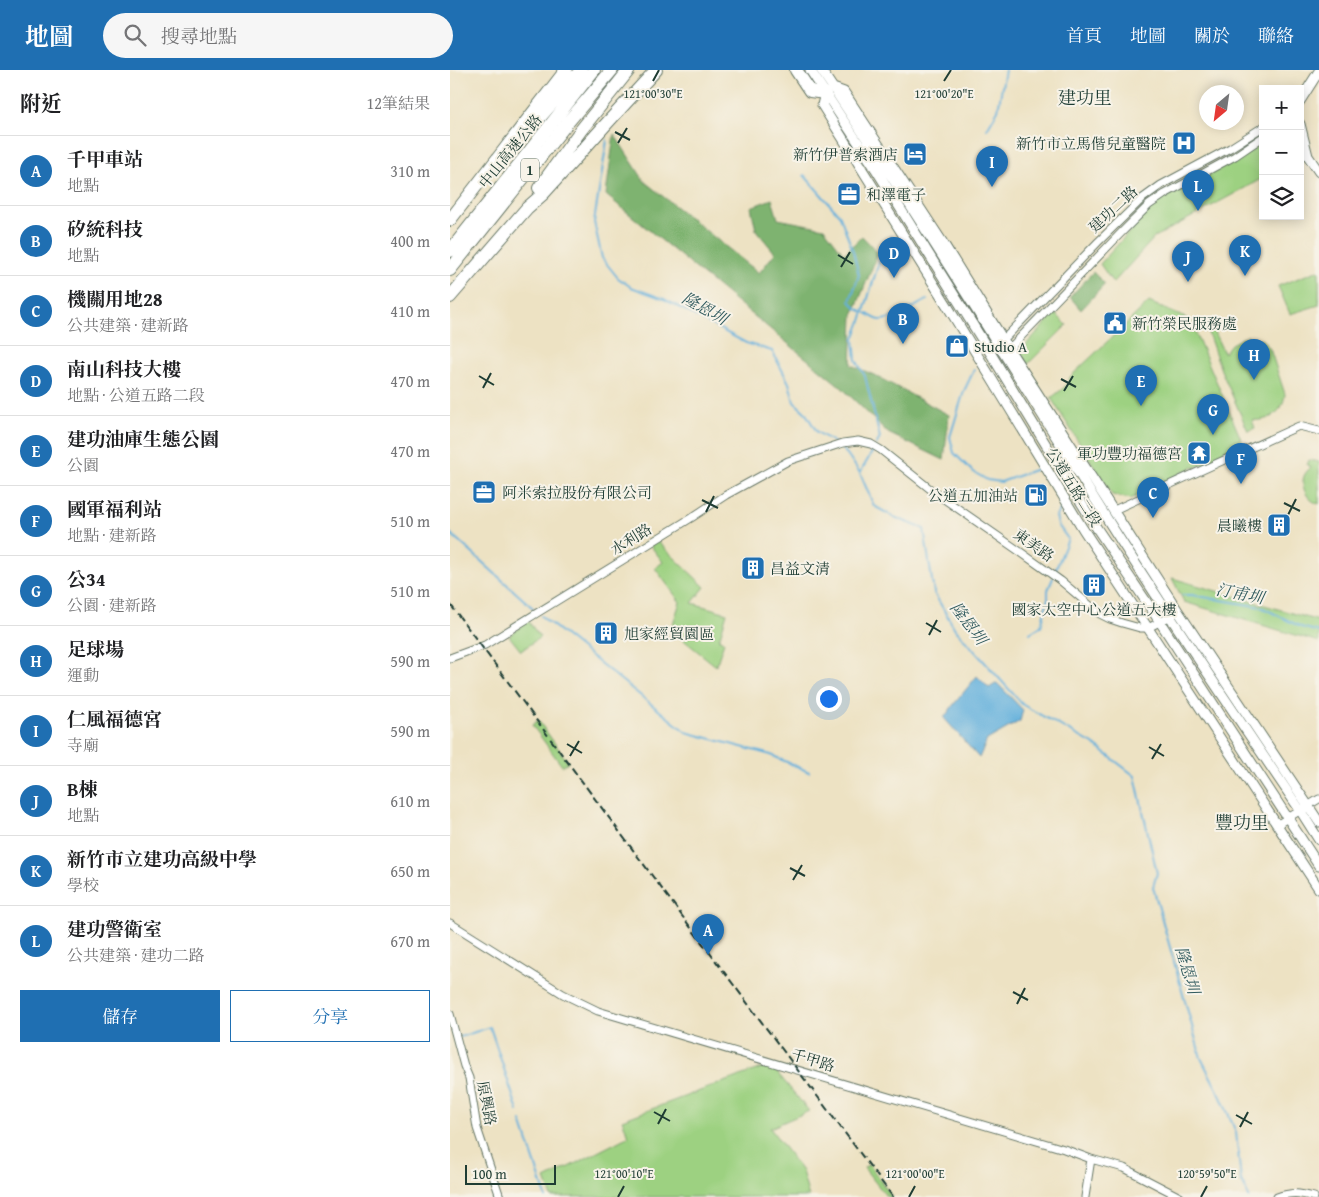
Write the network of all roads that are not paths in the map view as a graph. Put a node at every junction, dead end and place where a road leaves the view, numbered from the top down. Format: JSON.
{"nodes":[{"id":1,"x":566,"y":70,"type":"edge"},
{"id":2,"x":581,"y":70,"type":"edge"},
{"id":3,"x":594,"y":70,"type":"edge"},
{"id":4,"x":612,"y":70,"type":"edge"},
{"id":5,"x":629,"y":70,"type":"edge"},
{"id":6,"x":656,"y":70,"type":"edge"},
{"id":7,"x":796,"y":70,"type":"edge"},
{"id":8,"x":810,"y":70,"type":"edge"},
{"id":9,"x":821,"y":70,"type":"edge"},
{"id":10,"x":1317,"y":72,"type":"edge"},
{"id":11,"x":829,"y":90,"type":"junction"},
{"id":12,"x":1304,"y":94,"type":"edge"},
{"id":13,"x":1259,"y":129,"type":"edge"},
{"id":14,"x":1302,"y":130,"type":"edge"},
{"id":15,"x":1259,"y":140,"type":"edge"},
{"id":16,"x":1319,"y":172,"type":"edge"},
{"id":17,"x":483,"y":177,"type":"junction"},
{"id":18,"x":528,"y":208,"type":"junction"},
{"id":19,"x":450,"y":220,"type":"edge"},
{"id":20,"x":450,"y":252,"type":"edge"},
{"id":21,"x":450,"y":270,"type":"edge"},
{"id":22,"x":450,"y":297,"type":"edge"},
{"id":23,"x":958,"y":323,"type":"junction"},
{"id":24,"x":1004,"y":339,"type":"junction"},
{"id":25,"x":1009,"y":349,"type":"junction"},
{"id":26,"x":992,"y":354,"type":"junction"},
{"id":27,"x":1319,"y":432,"type":"edge"},
{"id":28,"x":871,"y":444,"type":"joint"},
{"id":29,"x":1114,"y":510,"type":"junction"},
{"id":30,"x":1178,"y":611,"type":"junction"},
{"id":31,"x":1170,"y":617,"type":"junction"},
{"id":32,"x":1160,"y":622,"type":"junction"},
{"id":33,"x":1148,"y":628,"type":"junction"},
{"id":34,"x":450,"y":658,"type":"edge"},
{"id":35,"x":1319,"y":799,"type":"edge"},
{"id":36,"x":1304,"y":807,"type":"junction"},
{"id":37,"x":1288,"y":818,"type":"junction"},
{"id":38,"x":1319,"y":822,"type":"edge"},
{"id":39,"x":1278,"y":824,"type":"junction"},
{"id":40,"x":1319,"y":840,"type":"edge"},
{"id":41,"x":1319,"y":866,"type":"edge"},
{"id":42,"x":1319,"y":888,"type":"edge"},
{"id":43,"x":450,"y":923,"type":"edge"},
{"id":44,"x":450,"y":1014,"type":"edge"},
{"id":45,"x":1091,"y":1159,"type":"junction"},
{"id":46,"x":500,"y":1197,"type":"edge"},
{"id":47,"x":1085,"y":1197,"type":"edge"},
{"id":48,"x":1180,"y":1197,"type":"edge"},
{"id":49,"x":1277,"y":1197,"type":"edge"},
{"id":50,"x":1314,"y":1197,"type":"edge"}],
"edges":[{"from":1,"to":17,"type":"highway"},
{"from":2,"to":17,"type":"highway"},
{"from":3,"to":20,"type":"highway","name":"中山高速公路","number":"1"},
{"from":4,"to":21,"type":"highway","name":"中山高速公路","number":"1"},
{"from":5,"to":18,"type":"highway"},
{"from":6,"to":18,"type":"highway"},
{"from":7,"to":11,"type":"highway"},
{"from":8,"to":11,"type":"street","name":"公道五路二段"},
{"from":9,"to":11,"type":"street","name":"公道五路二段"},
{"from":10,"to":12,"type":"street"},
{"from":11,"to":23,"type":"street","name":"公道五路二段"},
{"from":11,"to":24,"type":"street","name":"公道五路二段"},
{"from":11,"to":26,"type":"street","name":"公道五路二段"},
{"from":11,"to":31,"type":"street","name":"公道五路二段"},
{"from":13,"to":24,"type":"street","name":"建功二路"},
{"from":14,"to":16,"type":"street"},
{"from":15,"to":25,"type":"street","name":"建功二路"},
{"from":17,"to":19,"type":"highway"},
{"from":18,"to":22,"type":"highway"},
{"from":23,"to":26,"type":"street"},
{"from":23,"to":33,"type":"street","name":"公道五路二段"},
{"from":24,"to":25,"type":"street","name":"公道五路二段"},
{"from":25,"to":29,"type":"street","name":"公道五路二段"},
{"from":26,"to":32,"type":"street","name":"公道五路二段"},
{"from":27,"to":29,"type":"street"},
{"from":28,"to":33,"type":"street","name":"東美路"},
{"from":28,"to":34,"type":"street","name":"水利路"},
{"from":29,"to":30,"type":"street","name":"公道五路二段"},
{"from":30,"to":31,"type":"street"},
{"from":30,"to":36,"type":"street","name":"公道五路二段"},
{"from":31,"to":32,"type":"street"},
{"from":31,"to":36,"type":"street","name":"公道五路二段"},
{"from":32,"to":33,"type":"street"},
{"from":32,"to":37,"type":"street","name":"公道五路二段"},
{"from":33,"to":39,"type":"street","name":"公道五路二段"},
{"from":35,"to":36,"type":"street"},
{"from":36,"to":37,"type":"street"},
{"from":36,"to":38,"type":"street","name":"公道五路二段"},
{"from":36,"to":40,"type":"street","name":"公道五路二段"},
{"from":37,"to":39,"type":"street"},
{"from":37,"to":41,"type":"street","name":"公道五路二段"},
{"from":39,"to":42,"type":"street","name":"公道五路二段"},
{"from":43,"to":45,"type":"street","name":"千甲路"},
{"from":44,"to":46,"type":"street","name":"原興路"},
{"from":45,"to":47,"type":"street"},
{"from":45,"to":48,"type":"street","name":"千甲路"},
{"from":49,"to":50,"type":"street"}]}
